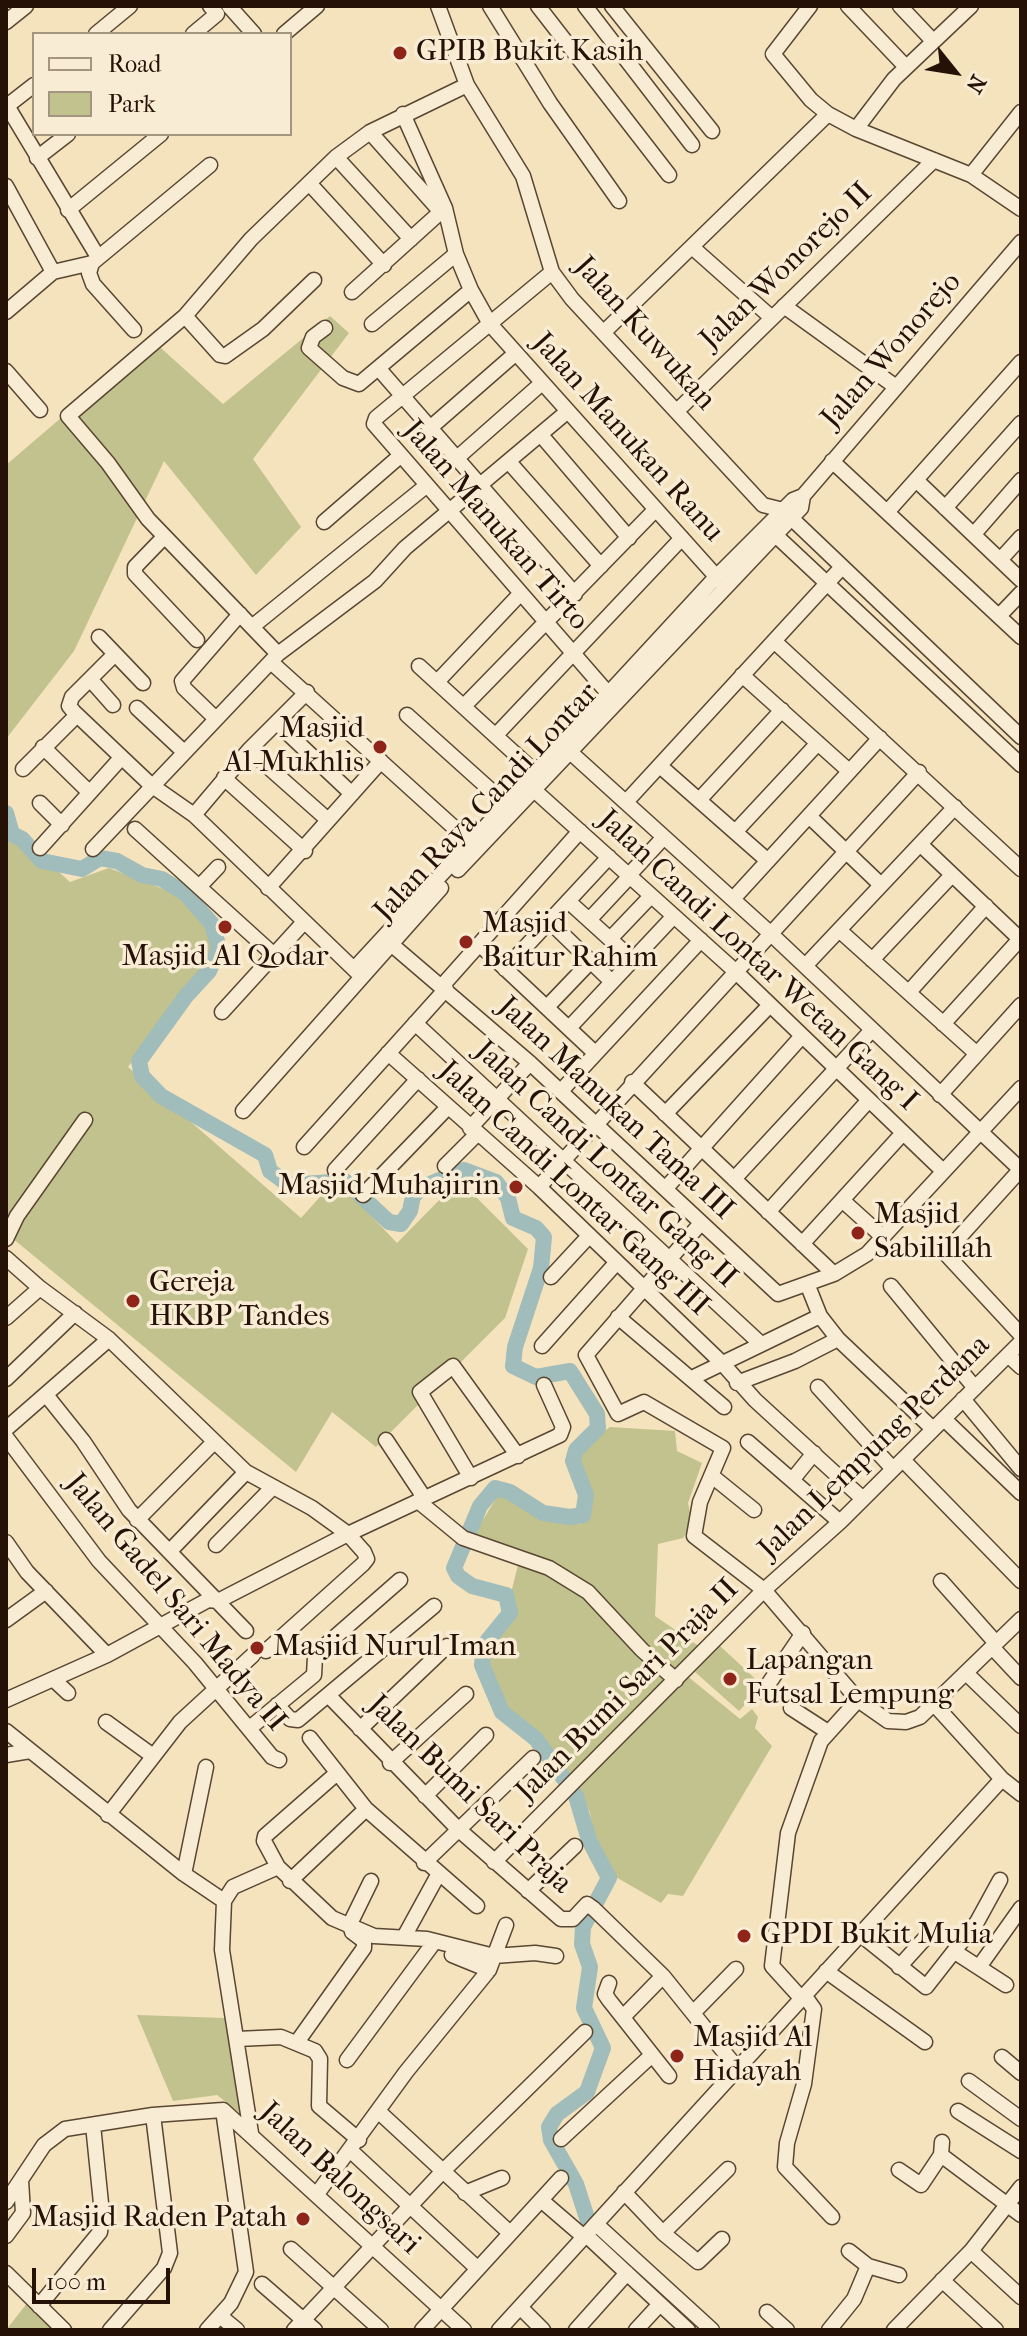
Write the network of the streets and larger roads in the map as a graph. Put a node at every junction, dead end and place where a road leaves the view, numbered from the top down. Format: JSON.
{"nodes":[{"id":1,"x":26,"y":6,"type":"edge"},
{"id":2,"x":130,"y":6,"type":"edge"},
{"id":3,"x":317,"y":6,"type":"edge"},
{"id":4,"x":438,"y":6,"type":"edge"},
{"id":5,"x":490,"y":6,"type":"edge"},
{"id":6,"x":538,"y":6,"type":"edge"},
{"id":7,"x":585,"y":6,"type":"edge"},
{"id":8,"x":612,"y":6,"type":"edge"},
{"id":9,"x":810,"y":6,"type":"edge"},
{"id":10,"x":848,"y":6,"type":"edge"},
{"id":11,"x":900,"y":6,"type":"edge"},
{"id":12,"x":221,"y":8,"type":"edge"},
{"id":13,"x":960,"y":9,"type":"edge"},
{"id":14,"x":6,"y":22,"type":"edge"},
{"id":15,"x":98,"y":32,"type":"edge"},
{"id":16,"x":195,"y":32,"type":"edge"},
{"id":17,"x":251,"y":32,"type":"edge"},
{"id":18,"x":286,"y":32,"type":"edge"},
{"id":19,"x":933,"y":41,"type":"junction"},
{"id":20,"x":906,"y":67,"type":"junction"},
{"id":21,"x":467,"y":85,"type":"junction"},
{"id":22,"x":32,"y":86,"type":"edge"},
{"id":23,"x":7,"y":105,"type":"edge"},
{"id":24,"x":1021,"y":112,"type":"edge"},
{"id":25,"x":403,"y":114,"type":"junction"},
{"id":26,"x":828,"y":114,"type":"junction"},
{"id":27,"x":856,"y":129,"type":"junction"},
{"id":28,"x":712,"y":131,"type":"dead end"},
{"id":29,"x":370,"y":132,"type":"junction"},
{"id":30,"x":65,"y":136,"type":"edge"},
{"id":31,"x":159,"y":136,"type":"edge"},
{"id":32,"x":692,"y":145,"type":"dead end"},
{"id":33,"x":336,"y":157,"type":"junction"},
{"id":34,"x":37,"y":158,"type":"junction"},
{"id":35,"x":934,"y":160,"type":"junction"},
{"id":36,"x":210,"y":165,"type":"dead end"},
{"id":37,"x":669,"y":175,"type":"dead end"},
{"id":38,"x":971,"y":175,"type":"junction"},
{"id":39,"x":309,"y":183,"type":"junction"},
{"id":40,"x":8,"y":193,"type":"edge"},
{"id":41,"x":619,"y":201,"type":"dead end"},
{"id":42,"x":1021,"y":209,"type":"edge"},
{"id":43,"x":68,"y":210,"type":"junction"},
{"id":44,"x":443,"y":210,"type":"junction"},
{"id":45,"x":411,"y":239,"type":"junction"},
{"id":46,"x":1021,"y":242,"type":"edge"},
{"id":47,"x":692,"y":247,"type":"junction"},
{"id":48,"x":456,"y":254,"type":"junction"},
{"id":49,"x":95,"y":260,"type":"junction"},
{"id":50,"x":384,"y":265,"type":"junction"},
{"id":51,"x":53,"y":272,"type":"junction"},
{"id":52,"x":552,"y":272,"type":"junction"},
{"id":53,"x":314,"y":280,"type":"dead end"},
{"id":54,"x":471,"y":290,"type":"junction"},
{"id":55,"x":352,"y":292,"type":"dead end"},
{"id":56,"x":784,"y":306,"type":"junction"},
{"id":57,"x":6,"y":312,"type":"edge"},
{"id":58,"x":185,"y":316,"type":"junction"},
{"id":59,"x":772,"y":318,"type":"junction"},
{"id":60,"x":372,"y":324,"type":"dead end"},
{"id":61,"x":490,"y":324,"type":"junction"},
{"id":62,"x":325,"y":328,"type":"dead end"},
{"id":63,"x":134,"y":330,"type":"dead end"},
{"id":64,"x":604,"y":332,"type":"junction"},
{"id":65,"x":516,"y":353,"type":"junction"},
{"id":66,"x":1021,"y":362,"type":"edge"},
{"id":67,"x":379,"y":369,"type":"junction"},
{"id":68,"x":6,"y":371,"type":"edge"},
{"id":69,"x":542,"y":383,"type":"junction"},
{"id":70,"x":896,"y":387,"type":"junction"},
{"id":71,"x":403,"y":397,"type":"junction"},
{"id":72,"x":40,"y":410,"type":"dead end"},
{"id":73,"x":568,"y":411,"type":"junction"},
{"id":74,"x":677,"y":411,"type":"junction"},
{"id":75,"x":1021,"y":423,"type":"edge"},
{"id":76,"x":430,"y":428,"type":"junction"},
{"id":77,"x":541,"y":435,"type":"junction"},
{"id":78,"x":400,"y":456,"type":"junction"},
{"id":79,"x":457,"y":458,"type":"junction"},
{"id":80,"x":832,"y":461,"type":"junction"},
{"id":81,"x":509,"y":462,"type":"junction"},
{"id":82,"x":916,"y":480,"type":"junction"},
{"id":83,"x":1021,"y":480,"type":"edge"},
{"id":84,"x":426,"y":486,"type":"junction"},
{"id":85,"x":481,"y":486,"type":"junction"},
{"id":86,"x":763,"y":505,"type":"junction"},
{"id":87,"x":945,"y":508,"type":"junction"},
{"id":88,"x":656,"y":509,"type":"junction"},
{"id":89,"x":889,"y":510,"type":"junction"},
{"id":90,"x":448,"y":511,"type":"junction"},
{"id":91,"x":787,"y":514,"type":"junction"},
{"id":92,"x":324,"y":522,"type":"dead end"},
{"id":93,"x":770,"y":531,"type":"junction"},
{"id":94,"x":974,"y":534,"type":"junction"},
{"id":95,"x":164,"y":537,"type":"junction"},
{"id":96,"x":1021,"y":537,"type":"edge"},
{"id":97,"x":629,"y":538,"type":"junction"},
{"id":98,"x":682,"y":538,"type":"junction"},
{"id":99,"x":1001,"y":559,"type":"junction"},
{"id":100,"x":601,"y":566,"type":"junction"},
{"id":101,"x":842,"y":567,"type":"junction"},
{"id":102,"x":1021,"y":580,"type":"edge"},
{"id":103,"x":720,"y":582,"type":"junction"},
{"id":104,"x":825,"y":585,"type":"junction"},
{"id":105,"x":1021,"y":593,"type":"edge"},
{"id":106,"x":520,"y":594,"type":"junction"},
{"id":107,"x":575,"y":594,"type":"junction"},
{"id":108,"x":240,"y":614,"type":"junction"},
{"id":109,"x":999,"y":616,"type":"junction"},
{"id":110,"x":546,"y":624,"type":"junction"},
{"id":111,"x":253,"y":626,"type":"junction"},
{"id":112,"x":99,"y":637,"type":"dead end"},
{"id":113,"x":1021,"y":637,"type":"edge"},
{"id":114,"x":197,"y":640,"type":"dead end"},
{"id":115,"x":774,"y":641,"type":"junction"},
{"id":116,"x":571,"y":652,"type":"junction"},
{"id":117,"x":115,"y":654,"type":"junction"},
{"id":118,"x":274,"y":658,"type":"junction"},
{"id":119,"x":419,"y":666,"type":"dead end"},
{"id":120,"x":742,"y":675,"type":"junction"},
{"id":121,"x":90,"y":679,"type":"junction"},
{"id":122,"x":437,"y":682,"type":"junction"},
{"id":123,"x":143,"y":683,"type":"dead end"},
{"id":124,"x":307,"y":692,"type":"junction"},
{"id":125,"x":612,"y":698,"type":"junction"},
{"id":126,"x":113,"y":705,"type":"dead end"},
{"id":127,"x":464,"y":706,"type":"junction"},
{"id":128,"x":137,"y":708,"type":"dead end"},
{"id":129,"x":782,"y":710,"type":"junction"},
{"id":130,"x":77,"y":715,"type":"junction"},
{"id":131,"x":407,"y":715,"type":"dead end"},
{"id":132,"x":216,"y":719,"type":"junction"},
{"id":133,"x":277,"y":723,"type":"junction"},
{"id":134,"x":496,"y":735,"type":"junction"},
{"id":135,"x":1021,"y":737,"type":"edge"},
{"id":136,"x":880,"y":738,"type":"junction"},
{"id":137,"x":818,"y":743,"type":"junction"},
{"id":138,"x":43,"y":747,"type":"junction"},
{"id":139,"x":249,"y":750,"type":"junction"},
{"id":140,"x":569,"y":751,"type":"junction"},
{"id":141,"x":184,"y":752,"type":"junction"},
{"id":142,"x":121,"y":758,"type":"junction"},
{"id":143,"x":381,"y":761,"type":"junction"},
{"id":144,"x":1021,"y":765,"type":"edge"},
{"id":145,"x":660,"y":766,"type":"junction"},
{"id":146,"x":23,"y":769,"type":"dead end"},
{"id":147,"x":849,"y":771,"type":"junction"},
{"id":148,"x":535,"y":772,"type":"junction"},
{"id":149,"x":919,"y":772,"type":"junction"},
{"id":150,"x":224,"y":778,"type":"junction"},
{"id":151,"x":151,"y":785,"type":"junction"},
{"id":152,"x":534,"y":790,"type":"junction"},
{"id":153,"x":89,"y":792,"type":"junction"},
{"id":154,"x":352,"y":794,"type":"junction"},
{"id":155,"x":700,"y":799,"type":"junction"},
{"id":156,"x":626,"y":802,"type":"junction"},
{"id":157,"x":40,"y":803,"type":"dead end"},
{"id":158,"x":955,"y":807,"type":"junction"},
{"id":159,"x":507,"y":808,"type":"junction"},
{"id":160,"x":194,"y":815,"type":"junction"},
{"id":161,"x":809,"y":816,"type":"junction"},
{"id":162,"x":328,"y":820,"type":"junction"},
{"id":163,"x":62,"y":825,"type":"junction"},
{"id":164,"x":135,"y":829,"type":"dead end"},
{"id":165,"x":580,"y":831,"type":"junction"},
{"id":166,"x":736,"y":831,"type":"junction"},
{"id":167,"x":487,"y":832,"type":"junction"},
{"id":168,"x":664,"y":837,"type":"junction"},
{"id":169,"x":470,"y":842,"type":"junction"},
{"id":170,"x":920,"y":844,"type":"junction"},
{"id":171,"x":40,"y":848,"type":"dead end"},
{"id":172,"x":93,"y":849,"type":"dead end"},
{"id":173,"x":305,"y":851,"type":"junction"},
{"id":174,"x":846,"y":851,"type":"junction"},
{"id":175,"x":609,"y":857,"type":"junction"},
{"id":176,"x":768,"y":861,"type":"junction"},
{"id":177,"x":218,"y":867,"type":"dead end"},
{"id":178,"x":455,"y":867,"type":"junction"},
{"id":179,"x":1021,"y":869,"type":"edge"},
{"id":180,"x":952,"y":875,"type":"junction"},
{"id":181,"x":629,"y":876,"type":"junction"},
{"id":182,"x":881,"y":885,"type":"junction"},
{"id":183,"x":199,"y":887,"type":"junction"},
{"id":184,"x":268,"y":888,"type":"junction"},
{"id":185,"x":651,"y":896,"type":"junction"},
{"id":186,"x":733,"y":899,"type":"junction"},
{"id":187,"x":568,"y":901,"type":"junction"},
{"id":188,"x":986,"y":906,"type":"junction"},
{"id":189,"x":674,"y":916,"type":"junction"},
{"id":190,"x":589,"y":920,"type":"junction"},
{"id":191,"x":549,"y":921,"type":"junction"},
{"id":192,"x":304,"y":922,"type":"junction"},
{"id":193,"x":400,"y":927,"type":"junction"},
{"id":194,"x":839,"y":930,"type":"junction"},
{"id":195,"x":770,"y":933,"type":"junction"},
{"id":196,"x":610,"y":939,"type":"junction"},
{"id":197,"x":1020,"y":939,"type":"edge"},
{"id":198,"x":701,"y":940,"type":"junction"},
{"id":199,"x":391,"y":944,"type":"junction"},
{"id":200,"x":479,"y":944,"type":"junction"},
{"id":201,"x":274,"y":955,"type":"junction"},
{"id":202,"x":633,"y":960,"type":"junction"},
{"id":203,"x":872,"y":960,"type":"junction"},
{"id":204,"x":591,"y":961,"type":"junction"},
{"id":205,"x":805,"y":966,"type":"junction"},
{"id":206,"x":505,"y":969,"type":"junction"},
{"id":207,"x":735,"y":971,"type":"junction"},
{"id":208,"x":358,"y":973,"type":"junction"},
{"id":209,"x":612,"y":982,"type":"junction"},
{"id":210,"x":444,"y":988,"type":"junction"},
{"id":211,"x":909,"y":992,"type":"junction"},
{"id":212,"x":770,"y":1005,"type":"junction"},
{"id":213,"x":547,"y":1007,"type":"junction"},
{"id":214,"x":222,"y":1012,"type":"dead end"},
{"id":215,"x":1018,"y":1014,"type":"edge"},
{"id":216,"x":415,"y":1023,"type":"junction"},
{"id":217,"x":943,"y":1024,"type":"junction"},
{"id":218,"x":569,"y":1028,"type":"junction"},
{"id":219,"x":871,"y":1031,"type":"junction"},
{"id":220,"x":802,"y":1036,"type":"junction"},
{"id":221,"x":388,"y":1053,"type":"junction"},
{"id":222,"x":595,"y":1053,"type":"junction"},
{"id":223,"x":977,"y":1054,"type":"junction"},
{"id":224,"x":530,"y":1063,"type":"junction"},
{"id":225,"x":837,"y":1070,"type":"junction"},
{"id":226,"x":418,"y":1079,"type":"junction"},
{"id":227,"x":632,"y":1082,"type":"junction"},
{"id":228,"x":1021,"y":1088,"type":"edge"},
{"id":229,"x":561,"y":1091,"type":"junction"},
{"id":230,"x":940,"y":1095,"type":"junction"},
{"id":231,"x":498,"y":1099,"type":"junction"},
{"id":232,"x":869,"y":1100,"type":"junction"},
{"id":233,"x":448,"y":1107,"type":"junction"},
{"id":234,"x":243,"y":1111,"type":"dead end"},
{"id":235,"x":665,"y":1114,"type":"junction"},
{"id":236,"x":85,"y":1120,"type":"dead end"},
{"id":237,"x":596,"y":1123,"type":"junction"},
{"id":238,"x":473,"y":1132,"type":"junction"},
{"id":239,"x":903,"y":1133,"type":"junction"},
{"id":240,"x":980,"y":1133,"type":"junction"},
{"id":241,"x":304,"y":1147,"type":"dead end"},
{"id":242,"x":701,"y":1148,"type":"junction"},
{"id":243,"x":563,"y":1159,"type":"junction"},
{"id":244,"x":445,"y":1166,"type":"dead end"},
{"id":245,"x":1021,"y":1169,"type":"edge"},
{"id":246,"x":335,"y":1170,"type":"dead end"},
{"id":247,"x":943,"y":1171,"type":"junction"},
{"id":248,"x":734,"y":1179,"type":"junction"},
{"id":249,"x":539,"y":1187,"type":"junction"},
{"id":250,"x":666,"y":1188,"type":"junction"},
{"id":251,"x":363,"y":1195,"type":"dead end"},
{"id":252,"x":842,"y":1200,"type":"junction"},
{"id":253,"x":768,"y":1212,"type":"junction"},
{"id":254,"x":701,"y":1223,"type":"junction"},
{"id":255,"x":589,"y":1236,"type":"junction"},
{"id":256,"x":883,"y":1237,"type":"junction"},
{"id":257,"x":6,"y":1239,"type":"edge"},
{"id":258,"x":802,"y":1244,"type":"junction"},
{"id":259,"x":6,"y":1258,"type":"edge"},
{"id":260,"x":669,"y":1260,"type":"junction"},
{"id":261,"x":617,"y":1262,"type":"junction"},
{"id":262,"x":834,"y":1274,"type":"junction"},
{"id":263,"x":551,"y":1277,"type":"dead end"},
{"id":264,"x":808,"y":1286,"type":"junction"},
{"id":265,"x":891,"y":1286,"type":"dead end"},
{"id":266,"x":40,"y":1288,"type":"junction"},
{"id":267,"x":643,"y":1290,"type":"junction"},
{"id":268,"x":75,"y":1313,"type":"junction"},
{"id":269,"x":820,"y":1316,"type":"junction"},
{"id":270,"x":618,"y":1317,"type":"junction"},
{"id":271,"x":6,"y":1318,"type":"edge"},
{"id":272,"x":1021,"y":1335,"type":"edge"},
{"id":273,"x":109,"y":1339,"type":"junction"},
{"id":274,"x":838,"y":1339,"type":"junction"},
{"id":275,"x":1021,"y":1342,"type":"edge"},
{"id":276,"x":761,"y":1344,"type":"junction"},
{"id":277,"x":542,"y":1346,"type":"dead end"},
{"id":278,"x":1008,"y":1355,"type":"junction"},
{"id":279,"x":722,"y":1363,"type":"junction"},
{"id":280,"x":1021,"y":1367,"type":"edge"},
{"id":281,"x":692,"y":1378,"type":"junction"},
{"id":282,"x":6,"y":1379,"type":"edge"},
{"id":283,"x":737,"y":1383,"type":"junction"},
{"id":284,"x":544,"y":1385,"type":"dead end"},
{"id":285,"x":818,"y":1387,"type":"dead end"},
{"id":286,"x":975,"y":1388,"type":"junction"},
{"id":287,"x":47,"y":1396,"type":"junction"},
{"id":288,"x":963,"y":1399,"type":"junction"},
{"id":289,"x":724,"y":1407,"type":"dead end"},
{"id":290,"x":938,"y":1424,"type":"junction"},
{"id":291,"x":6,"y":1429,"type":"edge"},
{"id":292,"x":6,"y":1437,"type":"edge"},
{"id":293,"x":386,"y":1440,"type":"dead end"},
{"id":294,"x":214,"y":1442,"type":"junction"},
{"id":295,"x":748,"y":1442,"type":"dead end"},
{"id":296,"x":814,"y":1453,"type":"junction"},
{"id":297,"x":518,"y":1456,"type":"junction"},
{"id":298,"x":898,"y":1464,"type":"junction"},
{"id":299,"x":1021,"y":1469,"type":"edge"},
{"id":300,"x":246,"y":1472,"type":"junction"},
{"id":301,"x":712,"y":1476,"type":"junction"},
{"id":302,"x":471,"y":1478,"type":"junction"},
{"id":303,"x":793,"y":1479,"type":"junction"},
{"id":304,"x":272,"y":1488,"type":"junction"},
{"id":305,"x":1021,"y":1493,"type":"edge"},
{"id":306,"x":863,"y":1499,"type":"junction"},
{"id":307,"x":422,"y":1500,"type":"junction"},
{"id":308,"x":754,"y":1510,"type":"dead end"},
{"id":309,"x":137,"y":1520,"type":"junction"},
{"id":310,"x":840,"y":1522,"type":"junction"},
{"id":311,"x":348,"y":1534,"type":"junction"},
{"id":312,"x":6,"y":1542,"type":"edge"},
{"id":313,"x":216,"y":1545,"type":"dead end"},
{"id":314,"x":170,"y":1551,"type":"junction"},
{"id":315,"x":400,"y":1580,"type":"dead end"},
{"id":316,"x":941,"y":1581,"type":"dead end"},
{"id":317,"x":1021,"y":1581,"type":"edge"},
{"id":318,"x":764,"y":1590,"type":"junction"},
{"id":319,"x":46,"y":1591,"type":"junction"},
{"id":320,"x":218,"y":1601,"type":"junction"},
{"id":321,"x":434,"y":1606,"type":"dead end"},
{"id":322,"x":1021,"y":1619,"type":"edge"},
{"id":323,"x":6,"y":1620,"type":"edge"},
{"id":324,"x":163,"y":1628,"type":"junction"},
{"id":325,"x":246,"y":1631,"type":"dead end"},
{"id":326,"x":803,"y":1633,"type":"junction"},
{"id":327,"x":994,"y":1645,"type":"junction"},
{"id":328,"x":447,"y":1646,"type":"dead end"},
{"id":329,"x":107,"y":1655,"type":"junction"},
{"id":330,"x":966,"y":1673,"type":"junction"},
{"id":331,"x":1021,"y":1678,"type":"edge"},
{"id":332,"x":53,"y":1679,"type":"junction"},
{"id":333,"x":676,"y":1680,"type":"junction"},
{"id":334,"x":216,"y":1686,"type":"junction"},
{"id":335,"x":763,"y":1692,"type":"dead end"},
{"id":336,"x":68,"y":1693,"type":"dead end"},
{"id":337,"x":466,"y":1694,"type":"dead end"},
{"id":338,"x":329,"y":1696,"type":"junction"},
{"id":339,"x":6,"y":1700,"type":"edge"},
{"id":340,"x":858,"y":1700,"type":"junction"},
{"id":341,"x":934,"y":1704,"type":"junction"},
{"id":342,"x":277,"y":1705,"type":"junction"},
{"id":343,"x":791,"y":1708,"type":"dead end"},
{"id":344,"x":106,"y":1722,"type":"dead end"},
{"id":345,"x":1021,"y":1726,"type":"edge"},
{"id":346,"x":251,"y":1727,"type":"junction"},
{"id":347,"x":360,"y":1729,"type":"junction"},
{"id":348,"x":6,"y":1731,"type":"edge"},
{"id":349,"x":828,"y":1732,"type":"junction"},
{"id":350,"x":486,"y":1735,"type":"dead end"},
{"id":351,"x":310,"y":1738,"type":"dead end"},
{"id":352,"x":30,"y":1751,"type":"junction"},
{"id":353,"x":6,"y":1755,"type":"edge"},
{"id":354,"x":153,"y":1756,"type":"junction"},
{"id":355,"x":533,"y":1758,"type":"dead end"},
{"id":356,"x":279,"y":1760,"type":"dead end"},
{"id":357,"x":390,"y":1763,"type":"junction"},
{"id":358,"x":206,"y":1767,"type":"dead end"},
{"id":359,"x":337,"y":1773,"type":"junction"},
{"id":360,"x":1002,"y":1779,"type":"junction"},
{"id":361,"x":1021,"y":1794,"type":"edge"},
{"id":362,"x":425,"y":1796,"type":"junction"},
{"id":363,"x":366,"y":1809,"type":"junction"},
{"id":364,"x":108,"y":1815,"type":"junction"},
{"id":365,"x":458,"y":1829,"type":"junction"},
{"id":366,"x":575,"y":1846,"type":"dead end"},
{"id":367,"x":494,"y":1862,"type":"junction"},
{"id":368,"x":424,"y":1863,"type":"junction"},
{"id":369,"x":278,"y":1867,"type":"junction"},
{"id":370,"x":184,"y":1874,"type":"junction"},
{"id":371,"x":438,"y":1875,"type":"junction"},
{"id":372,"x":1000,"y":1880,"type":"dead end"},
{"id":373,"x":290,"y":1881,"type":"junction"},
{"id":374,"x":371,"y":1881,"type":"dead end"},
{"id":375,"x":528,"y":1891,"type":"junction"},
{"id":376,"x":224,"y":1901,"type":"junction"},
{"id":377,"x":477,"y":1906,"type":"dead end"},
{"id":378,"x":1021,"y":1908,"type":"edge"},
{"id":379,"x":346,"y":1925,"type":"junction"},
{"id":380,"x":506,"y":1925,"type":"dead end"},
{"id":381,"x":860,"y":1934,"type":"junction"},
{"id":382,"x":927,"y":1936,"type":"dead end"},
{"id":383,"x":404,"y":1937,"type":"junction"},
{"id":384,"x":433,"y":1945,"type":"junction"},
{"id":385,"x":955,"y":1952,"type":"junction"},
{"id":386,"x":556,"y":1956,"type":"dead end"},
{"id":387,"x":492,"y":1964,"type":"junction"},
{"id":388,"x":899,"y":1967,"type":"junction"},
{"id":389,"x":979,"y":1967,"type":"junction"},
{"id":390,"x":736,"y":1969,"type":"dead end"},
{"id":391,"x":826,"y":1971,"type":"junction"},
{"id":392,"x":663,"y":1976,"type":"junction"},
{"id":393,"x":609,"y":1983,"type":"dead end"},
{"id":394,"x":1006,"y":1985,"type":"dead end"},
{"id":395,"x":802,"y":1996,"type":"junction"},
{"id":396,"x":694,"y":2012,"type":"junction"},
{"id":397,"x":623,"y":2017,"type":"junction"},
{"id":398,"x":585,"y":2032,"type":"dead end"},
{"id":399,"x":300,"y":2038,"type":"dead end"},
{"id":400,"x":237,"y":2039,"type":"junction"},
{"id":401,"x":925,"y":2042,"type":"dead end"},
{"id":402,"x":652,"y":2055,"type":"junction"},
{"id":403,"x":1002,"y":2057,"type":"dead end"},
{"id":404,"x":347,"y":2060,"type":"dead end"},
{"id":405,"x":737,"y":2068,"type":"junction"},
{"id":406,"x":1021,"y":2073,"type":"edge"},
{"id":407,"x":669,"y":2076,"type":"dead end"},
{"id":408,"x":969,"y":2081,"type":"dead end"},
{"id":409,"x":223,"y":2110,"type":"junction"},
{"id":410,"x":378,"y":2111,"type":"junction"},
{"id":411,"x":958,"y":2111,"type":"dead end"},
{"id":412,"x":153,"y":2115,"type":"junction"},
{"id":413,"x":1021,"y":2119,"type":"edge"},
{"id":414,"x":93,"y":2125,"type":"junction"},
{"id":415,"x":251,"y":2133,"type":"junction"},
{"id":416,"x":561,"y":2139,"type":"dead end"},
{"id":417,"x":355,"y":2146,"type":"junction"},
{"id":418,"x":1021,"y":2151,"type":"edge"},
{"id":419,"x":728,"y":2169,"type":"dead end"},
{"id":420,"x":899,"y":2170,"type":"dead end"},
{"id":421,"x":442,"y":2172,"type":"junction"},
{"id":422,"x":502,"y":2178,"type":"dead end"},
{"id":423,"x":561,"y":2178,"type":"dead end"},
{"id":424,"x":21,"y":2180,"type":"junction"},
{"id":425,"x":1021,"y":2187,"type":"edge"},
{"id":426,"x":624,"y":2192,"type":"junction"},
{"id":427,"x":465,"y":2193,"type":"junction"},
{"id":428,"x":317,"y":2194,"type":"junction"},
{"id":429,"x":541,"y":2200,"type":"junction"},
{"id":430,"x":6,"y":2202,"type":"edge"},
{"id":431,"x":1008,"y":2204,"type":"junction"},
{"id":432,"x":408,"y":2206,"type":"junction"},
{"id":433,"x":1021,"y":2215,"type":"edge"},
{"id":434,"x":832,"y":2217,"type":"dead end"},
{"id":435,"x":590,"y":2231,"type":"junction"},
{"id":436,"x":510,"y":2233,"type":"junction"},
{"id":437,"x":663,"y":2233,"type":"junction"},
{"id":438,"x":6,"y":2236,"type":"edge"},
{"id":439,"x":722,"y":2239,"type":"dead end"},
{"id":440,"x":373,"y":2246,"type":"junction"},
{"id":441,"x":291,"y":2249,"type":"dead end"},
{"id":442,"x":849,"y":2251,"type":"dead end"},
{"id":443,"x":971,"y":2251,"type":"junction"},
{"id":444,"x":868,"y":2266,"type":"junction"},
{"id":445,"x":478,"y":2269,"type":"junction"},
{"id":446,"x":6,"y":2273,"type":"edge"},
{"id":447,"x":627,"y":2273,"type":"junction"},
{"id":448,"x":899,"y":2275,"type":"dead end"},
{"id":449,"x":942,"y":2280,"type":"junction"},
{"id":450,"x":262,"y":2284,"type":"dead end"},
{"id":451,"x":333,"y":2286,"type":"junction"},
{"id":452,"x":1021,"y":2297,"type":"edge"},
{"id":453,"x":660,"y":2304,"type":"junction"},
{"id":454,"x":39,"y":2306,"type":"junction"},
{"id":455,"x":520,"y":2307,"type":"junction"},
{"id":456,"x":441,"y":2309,"type":"junction"},
{"id":457,"x":767,"y":2312,"type":"dead end"},
{"id":458,"x":220,"y":2316,"type":"junction"},
{"id":459,"x":299,"y":2325,"type":"edge"},
{"id":460,"x":64,"y":2330,"type":"edge"},
{"id":461,"x":110,"y":2330,"type":"edge"},
{"id":462,"x":207,"y":2330,"type":"edge"},
{"id":463,"x":237,"y":2330,"type":"edge"},
{"id":464,"x":315,"y":2330,"type":"edge"},
{"id":465,"x":381,"y":2330,"type":"edge"},
{"id":466,"x":422,"y":2330,"type":"edge"},
{"id":467,"x":464,"y":2330,"type":"edge"},
{"id":468,"x":499,"y":2330,"type":"edge"},
{"id":469,"x":543,"y":2330,"type":"edge"},
{"id":470,"x":576,"y":2330,"type":"edge"},
{"id":471,"x":636,"y":2330,"type":"edge"},
{"id":472,"x":688,"y":2330,"type":"edge"},
{"id":473,"x":712,"y":2330,"type":"edge"},
{"id":474,"x":787,"y":2330,"type":"edge"},
{"id":475,"x":829,"y":2330,"type":"edge"},
{"id":476,"x":894,"y":2330,"type":"edge"},
{"id":477,"x":996,"y":2330,"type":"edge"}],
"edges":[{"from":1,"to":14,"type":"street"},
{"from":2,"to":15,"type":"street"},
{"from":3,"to":18,"type":"street"},
{"from":4,"to":21,"type":"street","name":"Jalan Kuwukan"},
{"from":5,"to":41,"type":"street"},
{"from":6,"to":37,"type":"street"},
{"from":7,"to":32,"type":"street"},
{"from":8,"to":28,"type":"street"},
{"from":9,"to":26,"type":"street"},
{"from":10,"to":20,"type":"street"},
{"from":11,"to":19,"type":"street"},
{"from":12,"to":16,"type":"street"},
{"from":12,"to":17,"type":"street"},
{"from":13,"to":19,"type":"street"},
{"from":19,"to":20,"type":"street"},
{"from":20,"to":27,"type":"street"},
{"from":21,"to":25,"type":"street"},
{"from":21,"to":52,"type":"street","name":"Jalan Kuwukan"},
{"from":22,"to":23,"type":"street"},
{"from":23,"to":34,"type":"street"},
{"from":24,"to":38,"type":"street"},
{"from":25,"to":29,"type":"street"},
{"from":25,"to":44,"type":"street","name":"Jalan Manukan Ranu"},
{"from":26,"to":27,"type":"street"},
{"from":26,"to":47,"type":"street"},
{"from":27,"to":35,"type":"street"},
{"from":29,"to":33,"type":"street"},
{"from":29,"to":44,"type":"street"},
{"from":30,"to":34,"type":"street"},
{"from":31,"to":43,"type":"street"},
{"from":33,"to":39,"type":"street"},
{"from":33,"to":45,"type":"street"},
{"from":34,"to":43,"type":"street"},
{"from":35,"to":38,"type":"street"},
{"from":35,"to":56,"type":"street","name":"Jalan Wonorejo II"},
{"from":36,"to":49,"type":"street"},
{"from":38,"to":42,"type":"street"},
{"from":39,"to":50,"type":"street"},
{"from":39,"to":58,"type":"street"},
{"from":40,"to":51,"type":"street"},
{"from":43,"to":49,"type":"street"},
{"from":44,"to":45,"type":"street"},
{"from":44,"to":48,"type":"street","name":"Jalan Manukan Ranu"},
{"from":45,"to":50,"type":"street"},
{"from":46,"to":70,"type":"street","name":"Jalan Wonorejo"},
{"from":47,"to":59,"type":"street"},
{"from":47,"to":64,"type":"street"},
{"from":48,"to":54,"type":"street","name":"Jalan Manukan Ranu"},
{"from":48,"to":60,"type":"street"},
{"from":49,"to":51,"type":"street"},
{"from":49,"to":63,"type":"street"},
{"from":50,"to":55,"type":"street"},
{"from":51,"to":57,"type":"street"},
{"from":52,"to":61,"type":"street","name":"Jalan Manukan Tirto"},
{"from":52,"to":64,"type":"street","name":"Jalan Kuwukan"},
{"from":53,"to":58,"type":"street"},
{"from":54,"to":61,"type":"street","name":"Jalan Manukan Ranu"},
{"from":54,"to":67,"type":"street"},
{"from":56,"to":59,"type":"street","name":"Jalan Wonorejo II"},
{"from":56,"to":70,"type":"street"},
{"from":58,"to":95,"type":"street"},
{"from":59,"to":74,"type":"street","name":"Jalan Wonorejo II"},
{"from":61,"to":65,"type":"street","name":"Jalan Manukan Ranu"},
{"from":61,"to":71,"type":"street","name":"Jalan Manukan Tirto"},
{"from":62,"to":67,"type":"street"},
{"from":64,"to":74,"type":"street","name":"Jalan Kuwukan"},
{"from":65,"to":69,"type":"street","name":"Jalan Manukan Ranu"},
{"from":65,"to":76,"type":"street"},
{"from":66,"to":82,"type":"street"},
{"from":67,"to":71,"type":"street"},
{"from":68,"to":72,"type":"street"},
{"from":69,"to":73,"type":"street","name":"Jalan Manukan Ranu"},
{"from":69,"to":79,"type":"street"},
{"from":70,"to":80,"type":"street","name":"Jalan Wonorejo"},
{"from":71,"to":76,"type":"street"},
{"from":71,"to":78,"type":"street","name":"Jalan Manukan Tirto"},
{"from":73,"to":77,"type":"street"},
{"from":73,"to":88,"type":"street","name":"Jalan Manukan Ranu"},
{"from":74,"to":86,"type":"street","name":"Jalan Kuwukan"},
{"from":75,"to":87,"type":"street"},
{"from":76,"to":79,"type":"street"},
{"from":77,"to":81,"type":"street"},
{"from":77,"to":97,"type":"street"},
{"from":78,"to":84,"type":"street","name":"Jalan Manukan Tirto"},
{"from":78,"to":92,"type":"street"},
{"from":79,"to":85,"type":"street"},
{"from":80,"to":89,"type":"street"},
{"from":80,"to":91,"type":"street","name":"Jalan Wonorejo"},
{"from":81,"to":85,"type":"street"},
{"from":81,"to":100,"type":"street"},
{"from":82,"to":87,"type":"street"},
{"from":82,"to":89,"type":"street"},
{"from":83,"to":94,"type":"street"},
{"from":84,"to":90,"type":"street","name":"Jalan Manukan Tirto"},
{"from":84,"to":111,"type":"street"},
{"from":85,"to":90,"type":"street"},
{"from":85,"to":107,"type":"street"},
{"from":86,"to":91,"type":"street"},
{"from":86,"to":93,"type":"street"},
{"from":87,"to":94,"type":"street"},
{"from":88,"to":97,"type":"street"},
{"from":88,"to":98,"type":"street","name":"Jalan Manukan Ranu"},
{"from":89,"to":109,"type":"street"},
{"from":90,"to":106,"type":"street","name":"Jalan Manukan Tirto"},
{"from":90,"to":118,"type":"street"},
{"from":91,"to":93,"type":"street","name":"Jalan Wonorejo"},
{"from":91,"to":101,"type":"street"},
{"from":93,"to":103,"type":"street","name":"Jalan Raya Candi Lontar"},
{"from":93,"to":104,"type":"street"},
{"from":94,"to":99,"type":"street"},
{"from":95,"to":108,"type":"street"},
{"from":95,"to":114,"type":"street"},
{"from":96,"to":99,"type":"street"},
{"from":97,"to":100,"type":"street"},
{"from":98,"to":103,"type":"street","name":"Jalan Manukan Ranu"},
{"from":98,"to":116,"type":"street"},
{"from":99,"to":102,"type":"street"},
{"from":100,"to":107,"type":"street"},
{"from":101,"to":104,"type":"street"},
{"from":101,"to":135,"type":"street"},
{"from":103,"to":125,"type":"street","name":"Jalan Raya Candi Lontar"},
{"from":104,"to":115,"type":"street"},
{"from":104,"to":144,"type":"street"},
{"from":105,"to":109,"type":"street"},
{"from":106,"to":110,"type":"street","name":"Jalan Manukan Tirto"},
{"from":106,"to":122,"type":"street"},
{"from":107,"to":110,"type":"street"},
{"from":108,"to":111,"type":"street"},
{"from":108,"to":132,"type":"street"},
{"from":109,"to":113,"type":"street"},
{"from":110,"to":116,"type":"street","name":"Jalan Manukan Tirto"},
{"from":110,"to":127,"type":"street"},
{"from":111,"to":118,"type":"street"},
{"from":112,"to":117,"type":"street"},
{"from":115,"to":120,"type":"street"},
{"from":115,"to":136,"type":"street"},
{"from":116,"to":125,"type":"street","name":"Jalan Manukan Tirto"},
{"from":116,"to":134,"type":"street"},
{"from":117,"to":121,"type":"street"},
{"from":117,"to":123,"type":"street"},
{"from":118,"to":124,"type":"street"},
{"from":118,"to":132,"type":"street"},
{"from":119,"to":122,"type":"street"},
{"from":120,"to":129,"type":"street"},
{"from":120,"to":145,"type":"street"},
{"from":121,"to":126,"type":"street"},
{"from":121,"to":130,"type":"street"},
{"from":122,"to":127,"type":"street"},
{"from":124,"to":133,"type":"street"},
{"from":124,"to":143,"type":"street"},
{"from":125,"to":140,"type":"street","name":"Jalan Raya Candi Lontar"},
{"from":125,"to":148,"type":"street","name":"Jalan Raya Candi Lontar"},
{"from":127,"to":134,"type":"street"},
{"from":128,"to":141,"type":"street"},
{"from":129,"to":137,"type":"street"},
{"from":129,"to":155,"type":"street"},
{"from":130,"to":138,"type":"street"},
{"from":130,"to":142,"type":"street"},
{"from":131,"to":159,"type":"street"},
{"from":132,"to":141,"type":"street"},
{"from":133,"to":139,"type":"street"},
{"from":133,"to":154,"type":"street"},
{"from":134,"to":148,"type":"street"},
{"from":136,"to":147,"type":"street"},
{"from":136,"to":149,"type":"street"},
{"from":137,"to":147,"type":"street"},
{"from":137,"to":166,"type":"street"},
{"from":138,"to":146,"type":"street"},
{"from":138,"to":153,"type":"street"},
{"from":139,"to":150,"type":"street"},
{"from":139,"to":162,"type":"street"},
{"from":140,"to":152,"type":"street","name":"Jalan Raya Candi Lontar"},
{"from":140,"to":156,"type":"street"},
{"from":141,"to":151,"type":"street"},
{"from":142,"to":151,"type":"street"},
{"from":142,"to":153,"type":"street"},
{"from":143,"to":154,"type":"street"},
{"from":143,"to":169,"type":"street"},
{"from":145,"to":155,"type":"street"},
{"from":145,"to":156,"type":"street"},
{"from":147,"to":161,"type":"street"},
{"from":148,"to":159,"type":"street","name":"Jalan Raya Candi Lontar"},
{"from":149,"to":158,"type":"street"},
{"from":149,"to":174,"type":"street"},
{"from":150,"to":160,"type":"street"},
{"from":150,"to":173,"type":"street"},
{"from":151,"to":160,"type":"street"},
{"from":151,"to":172,"type":"street"},
{"from":152,"to":159,"type":"street","name":"Jalan Raya Candi Lontar"},
{"from":152,"to":165,"type":"street","name":"Jalan Candi Lontar Wetan Gang I"},
{"from":153,"to":163,"type":"street"},
{"from":154,"to":162,"type":"street"},
{"from":155,"to":166,"type":"street"},
{"from":156,"to":168,"type":"street"},
{"from":157,"to":163,"type":"street"},
{"from":158,"to":170,"type":"street"},
{"from":158,"to":179,"type":"street"},
{"from":159,"to":167,"type":"street","name":"Jalan Raya Candi Lontar"},
{"from":160,"to":184,"type":"street"},
{"from":161,"to":174,"type":"street"},
{"from":161,"to":176,"type":"street"},
{"from":162,"to":173,"type":"street"},
{"from":163,"to":171,"type":"street"},
{"from":164,"to":183,"type":"street"},
{"from":165,"to":175,"type":"street","name":"Jalan Candi Lontar Wetan Gang I"},
{"from":165,"to":200,"type":"street"},
{"from":166,"to":176,"type":"street"},
{"from":167,"to":169,"type":"street","name":"Jalan Raya Candi Lontar"},
{"from":167,"to":178,"type":"street","name":"Jalan Raya Candi Lontar"},
{"from":168,"to":181,"type":"street"},
{"from":168,"to":186,"type":"street"},
{"from":169,"to":178,"type":"street","name":"Jalan Raya Candi Lontar"},
{"from":170,"to":180,"type":"street"},
{"from":170,"to":182,"type":"street"},
{"from":173,"to":184,"type":"street"},
{"from":174,"to":182,"type":"street"},
{"from":174,"to":195,"type":"street"},
{"from":175,"to":181,"type":"street","name":"Jalan Candi Lontar Wetan Gang I"},
{"from":175,"to":187,"type":"street"},
{"from":176,"to":186,"type":"street"},
{"from":177,"to":183,"type":"street"},
{"from":178,"to":193,"type":"street","name":"Jalan Raya Candi Lontar"},
{"from":180,"to":188,"type":"street"},
{"from":180,"to":203,"type":"street"},
{"from":181,"to":185,"type":"street","name":"Jalan Candi Lontar Wetan Gang I"},
{"from":181,"to":190,"type":"street"},
{"from":182,"to":194,"type":"street"},
{"from":183,"to":201,"type":"street"},
{"from":184,"to":192,"type":"street"},
{"from":185,"to":189,"type":"street","name":"Jalan Candi Lontar Wetan Gang I"},
{"from":185,"to":196,"type":"street"},
{"from":186,"to":195,"type":"street"},
{"from":187,"to":190,"type":"street"},
{"from":187,"to":191,"type":"street"},
{"from":188,"to":197,"type":"street"},
{"from":188,"to":211,"type":"street"},
{"from":189,"to":198,"type":"street","name":"Jalan Candi Lontar Wetan Gang I"},
{"from":189,"to":202,"type":"street"},
{"from":190,"to":196,"type":"street"},
{"from":191,"to":204,"type":"street"},
{"from":191,"to":206,"type":"street"},
{"from":192,"to":201,"type":"street"},
{"from":192,"to":208,"type":"street"},
{"from":193,"to":199,"type":"street","name":"Jalan Raya Candi Lontar"},
{"from":193,"to":208,"type":"street","name":"Jalan Raya Candi Lontar"},
{"from":194,"to":203,"type":"street"},
{"from":194,"to":205,"type":"street"},
{"from":195,"to":205,"type":"street"},
{"from":195,"to":207,"type":"street"},
{"from":196,"to":202,"type":"street"},
{"from":197,"to":217,"type":"street"},
{"from":198,"to":207,"type":"street","name":"Jalan Candi Lontar Wetan Gang I"},
{"from":198,"to":222,"type":"street"},
{"from":199,"to":208,"type":"street","name":"Jalan Raya Candi Lontar"},
{"from":199,"to":210,"type":"street","name":"Jalan Manukan Tama III"},
{"from":200,"to":206,"type":"street"},
{"from":200,"to":210,"type":"street"},
{"from":201,"to":214,"type":"street"},
{"from":202,"to":209,"type":"street"},
{"from":203,"to":211,"type":"street"},
{"from":204,"to":209,"type":"street"},
{"from":204,"to":213,"type":"street"},
{"from":205,"to":219,"type":"street"},
{"from":206,"to":213,"type":"street"},
{"from":207,"to":212,"type":"street","name":"Jalan Candi Lontar Wetan Gang I"},
{"from":207,"to":227,"type":"street"},
{"from":208,"to":234,"type":"street","name":"Jalan Raya Candi Lontar"},
{"from":209,"to":218,"type":"street"},
{"from":210,"to":216,"type":"street"},
{"from":210,"to":224,"type":"street","name":"Jalan Manukan Tama III"},
{"from":211,"to":217,"type":"street"},
{"from":212,"to":220,"type":"street","name":"Jalan Candi Lontar Wetan Gang I"},
{"from":212,"to":235,"type":"street"},
{"from":213,"to":218,"type":"street"},
{"from":215,"to":223,"type":"street"},
{"from":216,"to":221,"type":"street"},
{"from":216,"to":231,"type":"street","name":"Jalan Candi Lontar Gang II"},
{"from":217,"to":223,"type":"street"},
{"from":218,"to":222,"type":"street"},
{"from":219,"to":225,"type":"street"},
{"from":219,"to":230,"type":"street"},
{"from":220,"to":225,"type":"street","name":"Jalan Candi Lontar Wetan Gang I"},
{"from":220,"to":242,"type":"street"},
{"from":221,"to":226,"type":"street","name":"Jalan Candi Lontar Gang III"},
{"from":221,"to":241,"type":"street"},
{"from":222,"to":229,"type":"street"},
{"from":223,"to":230,"type":"street"},
{"from":224,"to":229,"type":"street","name":"Jalan Manukan Tama III"},
{"from":224,"to":231,"type":"street"},
{"from":225,"to":232,"type":"street","name":"Jalan Candi Lontar Wetan Gang I"},
{"from":225,"to":248,"type":"street"},
{"from":226,"to":233,"type":"street","name":"Jalan Candi Lontar Gang III"},
{"from":226,"to":246,"type":"street"},
{"from":227,"to":235,"type":"street"},
{"from":227,"to":237,"type":"street"},
{"from":228,"to":240,"type":"street"},
{"from":229,"to":237,"type":"street","name":"Jalan Manukan Tama III"},
{"from":230,"to":240,"type":"street"},
{"from":231,"to":238,"type":"street"},
{"from":231,"to":243,"type":"street","name":"Jalan Candi Lontar Gang II"},
{"from":232,"to":239,"type":"street","name":"Jalan Candi Lontar Wetan Gang I"},
{"from":232,"to":253,"type":"street"},
{"from":233,"to":238,"type":"street","name":"Jalan Candi Lontar Gang III"},
{"from":233,"to":251,"type":"street"},
{"from":235,"to":242,"type":"street"},
{"from":236,"to":257,"type":"street"},
{"from":237,"to":243,"type":"street"},
{"from":237,"to":250,"type":"street","name":"Jalan Manukan Tama III"},
{"from":238,"to":244,"type":"street"},
{"from":238,"to":249,"type":"street","name":"Jalan Candi Lontar Gang III"},
{"from":239,"to":247,"type":"street","name":"Jalan Candi Lontar Wetan Gang I"},
{"from":239,"to":252,"type":"street"},
{"from":240,"to":245,"type":"street"},
{"from":240,"to":247,"type":"street"},
{"from":242,"to":248,"type":"street"},
{"from":242,"to":250,"type":"street"},
{"from":243,"to":249,"type":"street"},
{"from":243,"to":260,"type":"street","name":"Jalan Candi Lontar Gang II"},
{"from":245,"to":272,"type":"street"},
{"from":247,"to":256,"type":"street"},
{"from":248,"to":253,"type":"street"},
{"from":249,"to":255,"type":"street","name":"Jalan Candi Lontar Gang III"},
{"from":250,"to":254,"type":"street","name":"Jalan Manukan Tama III"},
{"from":252,"to":256,"type":"street"},
{"from":252,"to":258,"type":"street"},
{"from":253,"to":258,"type":"street"},
{"from":254,"to":260,"type":"street"},
{"from":254,"to":264,"type":"street","name":"Jalan Manukan Tama III"},
{"from":255,"to":261,"type":"street","name":"Jalan Candi Lontar Gang III"},
{"from":255,"to":263,"type":"street"},
{"from":256,"to":262,"type":"street"},
{"from":258,"to":262,"type":"street"},
{"from":259,"to":266,"type":"street"},
{"from":260,"to":267,"type":"street"},
{"from":260,"to":276,"type":"street","name":"Jalan Candi Lontar Gang II"},
{"from":261,"to":267,"type":"street","name":"Jalan Candi Lontar Gang III"},
{"from":261,"to":277,"type":"street"},
{"from":262,"to":264,"type":"street"},
{"from":264,"to":269,"type":"street"},
{"from":265,"to":286,"type":"street"},
{"from":266,"to":268,"type":"street"},
{"from":266,"to":271,"type":"street"},
{"from":267,"to":270,"type":"street"},
{"from":267,"to":279,"type":"street","name":"Jalan Candi Lontar Gang III"},
{"from":268,"to":273,"type":"street"},
{"from":268,"to":282,"type":"street"},
{"from":269,"to":274,"type":"street"},
{"from":269,"to":276,"type":"street"},
{"from":270,"to":281,"type":"street"},
{"from":270,"to":301,"type":"street"},
{"from":273,"to":287,"type":"street"},
{"from":273,"to":294,"type":"street"},
{"from":274,"to":283,"type":"street"},
{"from":274,"to":290,"type":"street"},
{"from":275,"to":278,"type":"street","name":"Jalan Lempung Perdana"},
{"from":276,"to":279,"type":"street"},
{"from":278,"to":280,"type":"street"},
{"from":278,"to":286,"type":"street","name":"Jalan Lempung Perdana"},
{"from":279,"to":281,"type":"street"},
{"from":279,"to":283,"type":"street","name":"Jalan Candi Lontar Gang III"},
{"from":281,"to":289,"type":"street"},
{"from":283,"to":296,"type":"street","name":"Jalan Candi Lontar Gang III"},
{"from":284,"to":297,"type":"street"},
{"from":285,"to":298,"type":"street"},
{"from":286,"to":288,"type":"street","name":"Jalan Lempung Perdana"},
{"from":287,"to":291,"type":"street"},
{"from":287,"to":309,"type":"street"},
{"from":288,"to":290,"type":"street","name":"Jalan Lempung Perdana"},
{"from":288,"to":299,"type":"street"},
{"from":290,"to":298,"type":"street","name":"Jalan Lempung Perdana"},
{"from":290,"to":305,"type":"street"},
{"from":292,"to":324,"type":"street","name":"Jalan Gadel Sari Madya II"},
{"from":293,"to":307,"type":"street"},
{"from":294,"to":300,"type":"street"},
{"from":294,"to":309,"type":"street"},
{"from":295,"to":303,"type":"street"},
{"from":296,"to":303,"type":"street"},
{"from":296,"to":306,"type":"street","name":"Jalan Candi Lontar Gang III"},
{"from":297,"to":302,"type":"street"},
{"from":297,"to":302,"type":"street"},
{"from":298,"to":306,"type":"street","name":"Jalan Lempung Perdana"},
{"from":298,"to":317,"type":"street"},
{"from":300,"to":304,"type":"street"},
{"from":300,"to":314,"type":"street"},
{"from":301,"to":308,"type":"street"},
{"from":301,"to":318,"type":"street"},
{"from":302,"to":307,"type":"street"},
{"from":303,"to":310,"type":"street"},
{"from":304,"to":311,"type":"street"},
{"from":304,"to":313,"type":"street"},
{"from":306,"to":310,"type":"street","name":"Jalan Lempung Perdana"},
{"from":307,"to":311,"type":"street"},
{"from":307,"to":333,"type":"street"},
{"from":309,"to":314,"type":"street"},
{"from":310,"to":318,"type":"street","name":"Jalan Lempung Perdana"},
{"from":311,"to":320,"type":"street"},
{"from":311,"to":334,"type":"street"},
{"from":312,"to":319,"type":"street"},
{"from":314,"to":320,"type":"street"},
{"from":315,"to":342,"type":"street"},
{"from":316,"to":327,"type":"street"},
{"from":318,"to":326,"type":"street"},
{"from":318,"to":333,"type":"street","name":"Jalan Bumi Sari Praja II"},
{"from":319,"to":323,"type":"street"},
{"from":319,"to":329,"type":"street"},
{"from":320,"to":324,"type":"street"},
{"from":320,"to":325,"type":"street"},
{"from":321,"to":338,"type":"street"},
{"from":322,"to":327,"type":"street"},
{"from":324,"to":329,"type":"street"},
{"from":324,"to":334,"type":"street","name":"Jalan Gadel Sari Madya II"},
{"from":326,"to":335,"type":"street"},
{"from":326,"to":340,"type":"street"},
{"from":327,"to":330,"type":"street"},
{"from":327,"to":331,"type":"street"},
{"from":328,"to":347,"type":"street"},
{"from":329,"to":332,"type":"street"},
{"from":330,"to":341,"type":"street"},
{"from":330,"to":345,"type":"street"},
{"from":332,"to":336,"type":"street"},
{"from":332,"to":339,"type":"street"},
{"from":333,"to":367,"type":"street","name":"Jalan Bumi Sari Praja II"},
{"from":334,"to":346,"type":"street","name":"Jalan Gadel Sari Madya II"},
{"from":334,"to":354,"type":"street"},
{"from":337,"to":357,"type":"street"},
{"from":338,"to":342,"type":"street"},
{"from":338,"to":347,"type":"street","name":"Jalan Bumi Sari Praja"},
{"from":340,"to":341,"type":"street"},
{"from":340,"to":349,"type":"street"},
{"from":341,"to":360,"type":"street"},
{"from":342,"to":346,"type":"street"},
{"from":343,"to":349,"type":"street"},
{"from":344,"to":354,"type":"street"},
{"from":346,"to":356,"type":"street","name":"Jalan Gadel Sari Madya II"},
{"from":347,"to":357,"type":"street","name":"Jalan Bumi Sari Praja"},
{"from":348,"to":352,"type":"street"},
{"from":349,"to":395,"type":"street"},
{"from":350,"to":362,"type":"street"},
{"from":351,"to":359,"type":"street"},
{"from":352,"to":353,"type":"street"},
{"from":352,"to":364,"type":"street"},
{"from":354,"to":364,"type":"street"},
{"from":355,"to":365,"type":"street"},
{"from":357,"to":362,"type":"street","name":"Jalan Bumi Sari Praja"},
{"from":358,"to":370,"type":"street"},
{"from":359,"to":363,"type":"street"},
{"from":359,"to":369,"type":"street"},
{"from":360,"to":361,"type":"street"},
{"from":360,"to":381,"type":"street"},
{"from":362,"to":365,"type":"street","name":"Jalan Bumi Sari Praja"},
{"from":363,"to":368,"type":"street"},
{"from":363,"to":373,"type":"street"},
{"from":364,"to":370,"type":"street"},
{"from":365,"to":367,"type":"street","name":"Jalan Bumi Sari Praja"},
{"from":365,"to":368,"type":"street"},
{"from":366,"to":375,"type":"street"},
{"from":367,"to":375,"type":"street","name":"Jalan Bumi Sari Praja"},
{"from":368,"to":371,"type":"street"},
{"from":369,"to":373,"type":"street"},
{"from":369,"to":376,"type":"street"},
{"from":370,"to":376,"type":"street"},
{"from":371,"to":377,"type":"street"},
{"from":371,"to":383,"type":"street"},
{"from":372,"to":385,"type":"street"},
{"from":373,"to":379,"type":"street"},
{"from":374,"to":379,"type":"street"},
{"from":375,"to":392,"type":"street","name":"Jalan Bumi Sari Praja"},
{"from":376,"to":400,"type":"street"},
{"from":378,"to":389,"type":"street"},
{"from":379,"to":383,"type":"street"},
{"from":379,"to":399,"type":"street"},
{"from":380,"to":387,"type":"street"},
{"from":381,"to":388,"type":"street"},
{"from":381,"to":391,"type":"street"},
{"from":382,"to":388,"type":"street"},
{"from":383,"to":384,"type":"street"},
{"from":384,"to":387,"type":"street"},
{"from":384,"to":404,"type":"street"},
{"from":385,"to":388,"type":"street"},
{"from":385,"to":389,"type":"street"},
{"from":386,"to":387,"type":"street"},
{"from":387,"to":410,"type":"street"},
{"from":389,"to":394,"type":"street"},
{"from":390,"to":396,"type":"street"},
{"from":391,"to":395,"type":"street"},
{"from":391,"to":401,"type":"street"},
{"from":392,"to":396,"type":"street","name":"Jalan Bumi Sari Praja"},
{"from":392,"to":397,"type":"street"},
{"from":393,"to":397,"type":"street"},
{"from":395,"to":405,"type":"street"},
{"from":395,"to":434,"type":"street"},
{"from":396,"to":405,"type":"street","name":"Jalan Bumi Sari Praja"},
{"from":397,"to":402,"type":"street"},
{"from":398,"to":421,"type":"street"},
{"from":400,"to":415,"type":"street"},
{"from":400,"to":417,"type":"street"},
{"from":402,"to":407,"type":"street"},
{"from":402,"to":416,"type":"street"},
{"from":403,"to":406,"type":"street"},
{"from":405,"to":426,"type":"street"},
{"from":408,"to":413,"type":"street"},
{"from":409,"to":412,"type":"street","name":"Jalan Balongsari"},
{"from":409,"to":415,"type":"street","name":"Jalan Balongsari"},
{"from":409,"to":458,"type":"street"},
{"from":410,"to":417,"type":"street"},
{"from":410,"to":421,"type":"street"},
{"from":411,"to":418,"type":"street"},
{"from":412,"to":414,"type":"street","name":"Jalan Balongsari"},
{"from":412,"to":461,"type":"street"},
{"from":414,"to":424,"type":"street","name":"Jalan Balongsari"},
{"from":414,"to":454,"type":"street"},
{"from":415,"to":428,"type":"street","name":"Jalan Balongsari"},
{"from":417,"to":428,"type":"street"},
{"from":417,"to":432,"type":"street"},
{"from":419,"to":437,"type":"street"},
{"from":420,"to":431,"type":"street"},
{"from":421,"to":427,"type":"street"},
{"from":421,"to":432,"type":"street"},
{"from":422,"to":427,"type":"street"},
{"from":423,"to":429,"type":"street"},
{"from":424,"to":430,"type":"street","name":"Jalan Balongsari"},
{"from":424,"to":438,"type":"street"},
{"from":425,"to":431,"type":"street"},
{"from":426,"to":435,"type":"street"},
{"from":426,"to":437,"type":"street"},
{"from":427,"to":436,"type":"street"},
{"from":428,"to":440,"type":"street","name":"Jalan Balongsari"},
{"from":429,"to":435,"type":"street"},
{"from":429,"to":436,"type":"street"},
{"from":431,"to":433,"type":"street"},
{"from":431,"to":443,"type":"street"},
{"from":432,"to":440,"type":"street"},
{"from":432,"to":445,"type":"street"},
{"from":435,"to":447,"type":"street"},
{"from":435,"to":455,"type":"street"},
{"from":435,"to":473,"type":"street"},
{"from":436,"to":445,"type":"street"},
{"from":437,"to":439,"type":"street"},
{"from":440,"to":451,"type":"street"},
{"from":440,"to":456,"type":"street","name":"Jalan Balongsari"},
{"from":441,"to":451,"type":"street"},
{"from":442,"to":444,"type":"street"},
{"from":443,"to":449,"type":"street"},
{"from":443,"to":452,"type":"street"},
{"from":444,"to":448,"type":"street"},
{"from":444,"to":475,"type":"street"},
{"from":445,"to":456,"type":"street"},
{"from":446,"to":454,"type":"street"},
{"from":447,"to":453,"type":"street"},
{"from":447,"to":470,"type":"street"},
{"from":449,"to":476,"type":"street"},
{"from":449,"to":477,"type":"street"},
{"from":450,"to":459,"type":"street"},
{"from":451,"to":459,"type":"street"},
{"from":451,"to":465,"type":"street"},
{"from":453,"to":471,"type":"street"},
{"from":453,"to":472,"type":"street"},
{"from":454,"to":460,"type":"street"},
{"from":455,"to":468,"type":"street"},
{"from":455,"to":469,"type":"street"},
{"from":456,"to":466,"type":"street"},
{"from":456,"to":467,"type":"street","name":"Jalan Balongsari"},
{"from":457,"to":474,"type":"street"},
{"from":458,"to":462,"type":"street"},
{"from":458,"to":463,"type":"street"},
{"from":459,"to":464,"type":"street"}]}
